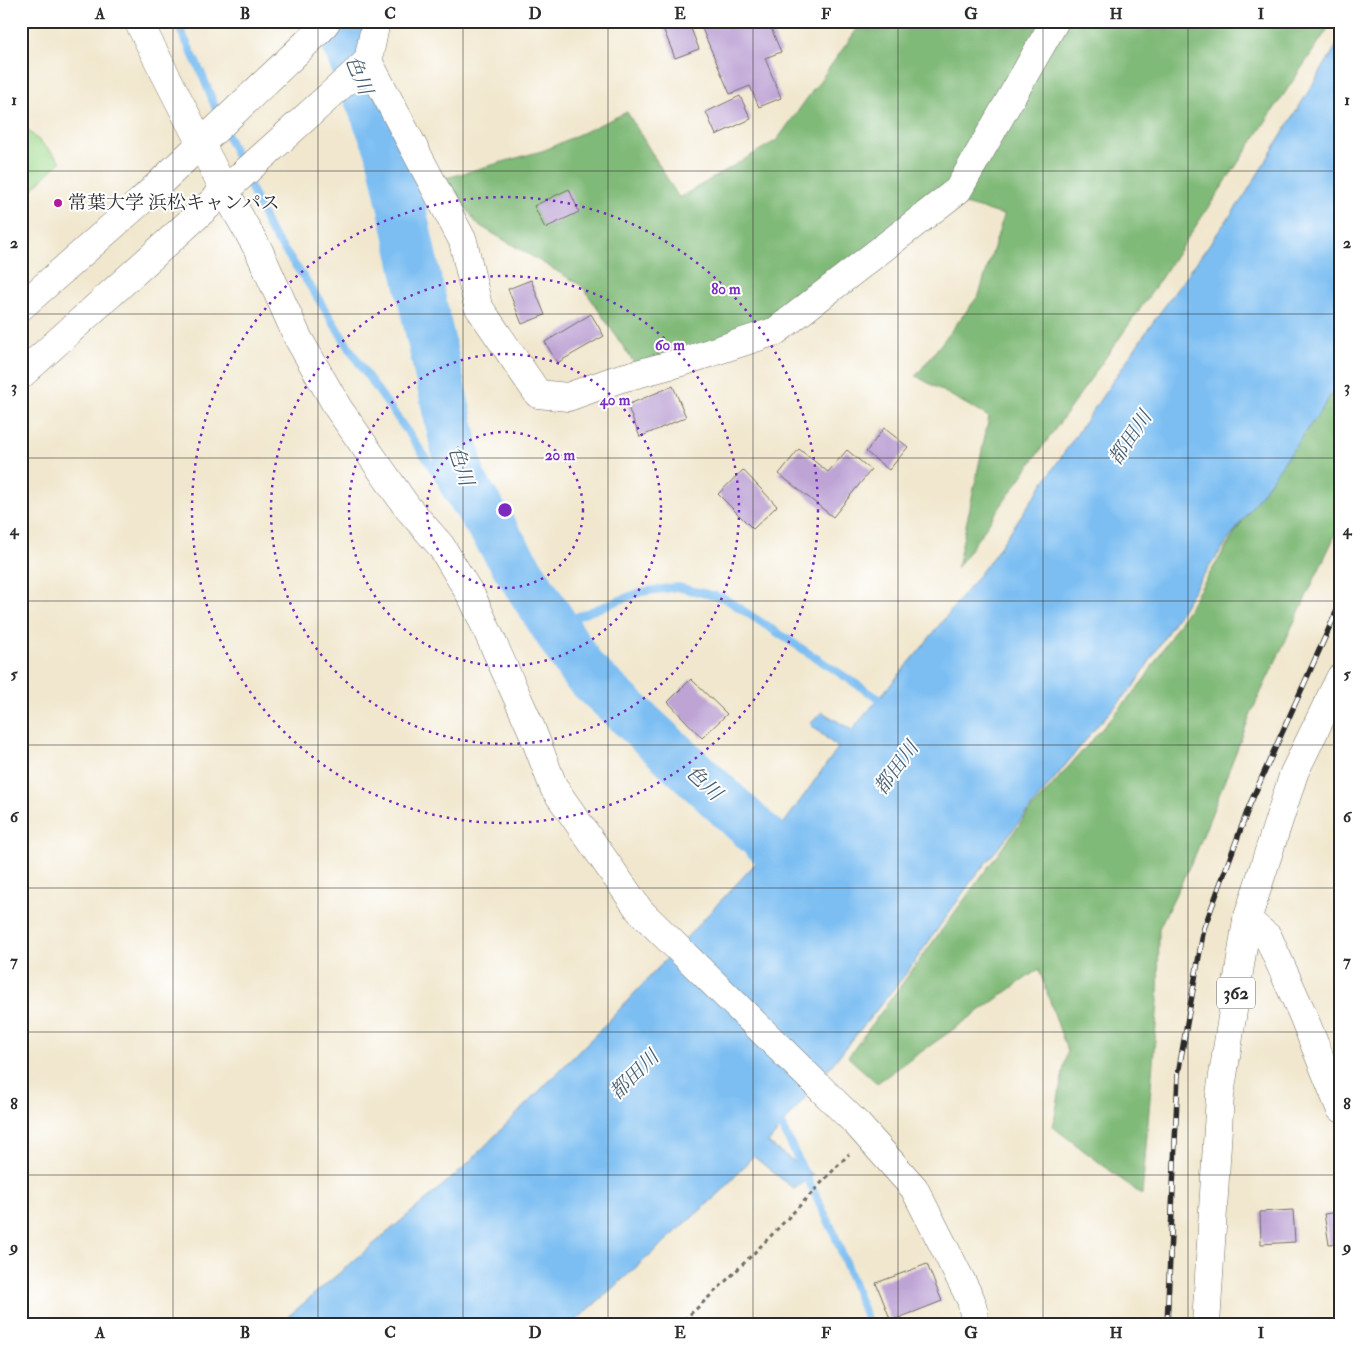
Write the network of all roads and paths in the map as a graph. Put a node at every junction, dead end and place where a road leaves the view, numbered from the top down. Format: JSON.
{"nodes":[{"id":1,"x":138,"y":21,"type":"edge"},
{"id":2,"x":376,"y":21,"type":"edge"},
{"id":3,"x":1055,"y":21,"type":"edge"},
{"id":4,"x":322,"y":24,"type":"edge"},
{"id":5,"x":368,"y":61,"type":"junction"},
{"id":6,"x":202,"y":144,"type":"junction"},
{"id":7,"x":225,"y":190,"type":"junction"},
{"id":8,"x":21,"y":307,"type":"edge"},
{"id":9,"x":21,"y":375,"type":"edge"},
{"id":10,"x":1340,"y":678,"type":"edge"},
{"id":11,"x":1247,"y":920,"type":"junction"},
{"id":12,"x":1340,"y":1108,"type":"edge"},
{"id":13,"x":862,"y":1131,"type":"junction"},
{"id":14,"x":678,"y":1325,"type":"edge"},
{"id":15,"x":976,"y":1325,"type":"edge"},
{"id":16,"x":1206,"y":1325,"type":"edge"}],
"edges":[{"from":1,"to":6,"type":"main road"},
{"from":2,"to":5,"type":"main road"},
{"from":3,"to":5,"type":"main road"},
{"from":4,"to":6,"type":"main road"},
{"from":5,"to":7,"type":"main road"},
{"from":6,"to":7,"type":"main road"},
{"from":6,"to":8,"type":"main road"},
{"from":7,"to":9,"type":"main road"},
{"from":7,"to":13,"type":"main road"},
{"from":10,"to":11,"type":"main road","number":"362"},
{"from":11,"to":12,"type":"main road"},
{"from":11,"to":16,"type":"main road","number":"362"},
{"from":13,"to":14,"type":"path"},
{"from":13,"to":15,"type":"main road"}]}
